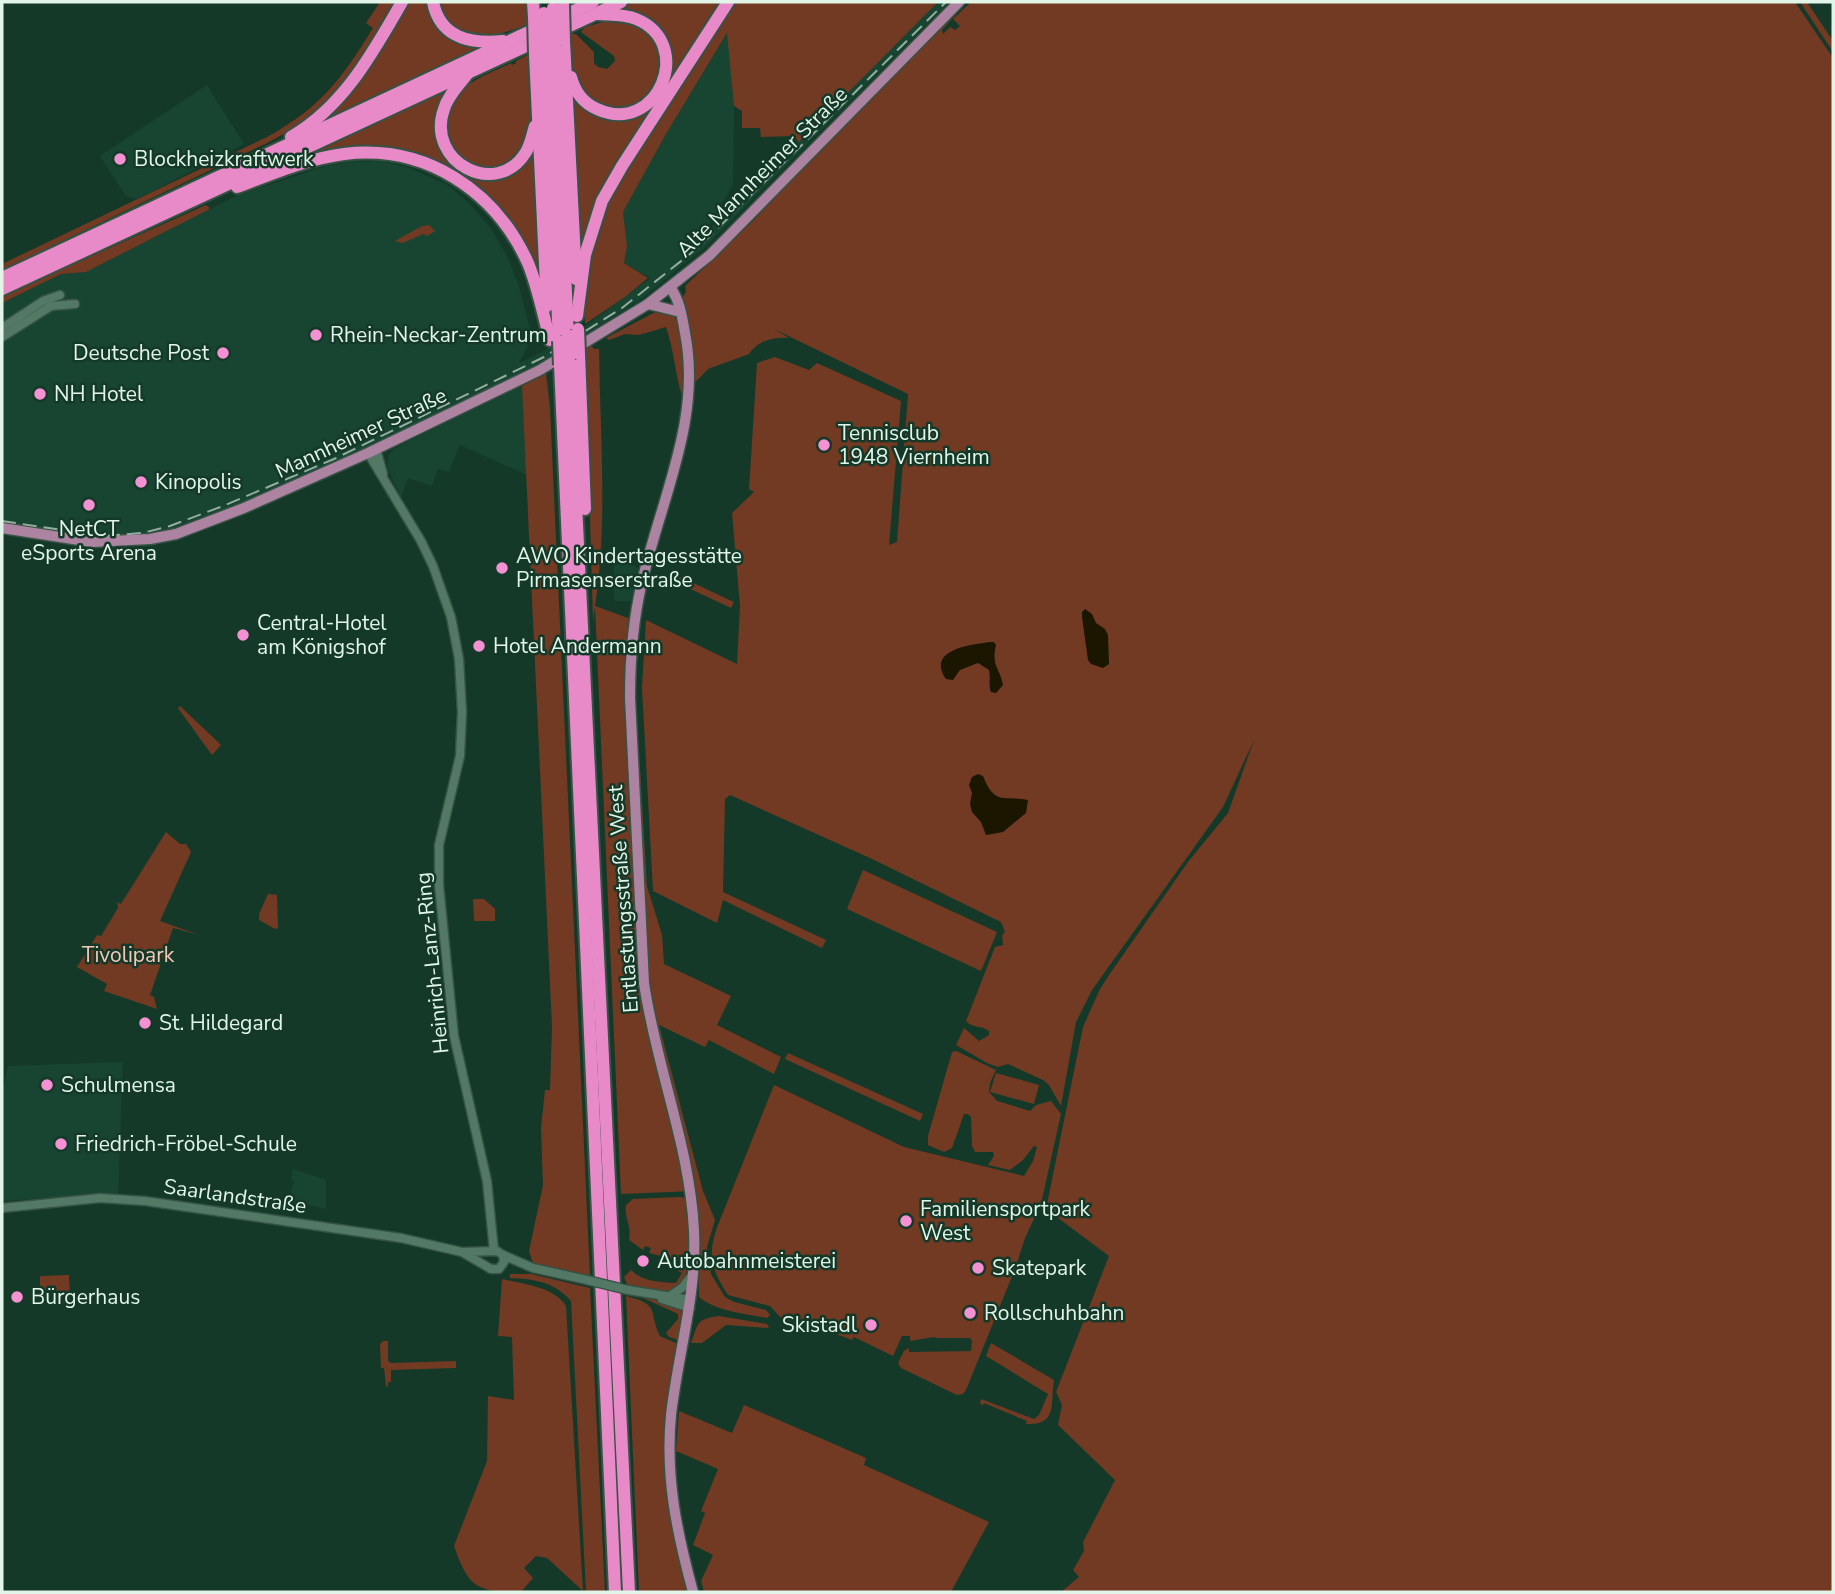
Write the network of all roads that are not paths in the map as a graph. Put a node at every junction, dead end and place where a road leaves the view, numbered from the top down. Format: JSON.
{"nodes":[{"id":1,"x":402,"y":2,"type":"edge"},
{"id":2,"x":433,"y":2,"type":"edge"},
{"id":3,"x":621,"y":2,"type":"edge"},
{"id":4,"x":728,"y":2,"type":"edge"},
{"id":5,"x":959,"y":2,"type":"edge"},
{"id":6,"x":545,"y":5,"type":"edge"},
{"id":7,"x":594,"y":8,"type":"edge"},
{"id":8,"x":509,"y":41,"type":"junction"},
{"id":9,"x":550,"y":48,"type":"junction"},
{"id":10,"x":565,"y":56,"type":"junction"},
{"id":11,"x":470,"y":71,"type":"junction"},
{"id":12,"x":538,"y":116,"type":"junction"},
{"id":13,"x":236,"y":170,"type":"junction"},
{"id":14,"x":180,"y":206,"type":"junction"},
{"id":15,"x":2,"y":278,"type":"edge"},
{"id":16,"x":671,"y":288,"type":"junction"},
{"id":17,"x":2,"y":289,"type":"edge"},
{"id":18,"x":60,"y":295,"type":"dead end"},
{"id":19,"x":75,"y":304,"type":"dead end"},
{"id":20,"x":648,"y":304,"type":"junction"},
{"id":21,"x":676,"y":311,"type":"junction"},
{"id":22,"x":2,"y":328,"type":"edge"},
{"id":23,"x":684,"y":328,"type":"junction"},
{"id":24,"x":564,"y":335,"type":"junction"},
{"id":25,"x":2,"y":337,"type":"edge"},
{"id":26,"x":565,"y":361,"type":"junction"},
{"id":27,"x":372,"y":451,"type":"junction"},
{"id":28,"x":2,"y":528,"type":"edge"},
{"id":29,"x":2,"y":1208,"type":"edge"},
{"id":30,"x":492,"y":1251,"type":"junction"},
{"id":31,"x":462,"y":1252,"type":"junction"},
{"id":32,"x":503,"y":1255,"type":"junction"},
{"id":33,"x":486,"y":1265,"type":"junction"},
{"id":34,"x":501,"y":1268,"type":"junction"},
{"id":35,"x":533,"y":1268,"type":"junction"},
{"id":36,"x":694,"y":1273,"type":"junction"},
{"id":37,"x":653,"y":1295,"type":"junction"},
{"id":38,"x":670,"y":1296,"type":"junction"},
{"id":39,"x":691,"y":1304,"type":"junction"},
{"id":40,"x":615,"y":1592,"type":"edge"},
{"id":41,"x":629,"y":1592,"type":"edge"},
{"id":42,"x":693,"y":1592,"type":"edge"}],
"edges":[{"from":1,"to":13,"type":"highway"},
{"from":2,"to":8,"type":"highway"},
{"from":3,"to":7,"type":"highway"},
{"from":4,"to":24,"type":"highway"},
{"from":5,"to":16,"type":"main road","name":"Alte Mannheimer Straße"},
{"from":6,"to":9,"type":"highway","bridge":true},
{"from":6,"to":9,"type":"highway","bridge":true},
{"from":7,"to":8,"type":"highway"},
{"from":7,"to":10,"type":"highway"},
{"from":7,"to":11,"type":"highway"},
{"from":8,"to":13,"type":"highway"},
{"from":9,"to":10,"type":"highway"},
{"from":9,"to":12,"type":"highway"},
{"from":9,"to":24,"type":"highway"},
{"from":10,"to":24,"type":"highway"},
{"from":11,"to":12,"type":"highway"},
{"from":11,"to":14,"type":"highway"},
{"from":12,"to":24,"type":"highway"},
{"from":13,"to":15,"type":"highway"},
{"from":14,"to":17,"type":"highway"},
{"from":14,"to":24,"type":"highway"},
{"from":16,"to":20,"type":"main road","name":"Alte Mannheimer Straße"},
{"from":16,"to":21,"type":"main road","name":"Entlastungsstraße West"},
{"from":16,"to":23,"type":"main road","name":"Entlastungsstraße West"},
{"from":18,"to":22,"type":"street"},
{"from":19,"to":25,"type":"street"},
{"from":20,"to":21,"type":"main road"},
{"from":20,"to":26,"type":"main road","name":"Alte Mannheimer Straße"},
{"from":21,"to":23,"type":"main road","name":"Entlastungsstraße West"},
{"from":23,"to":36,"type":"main road","name":"Entlastungsstraße West"},
{"from":24,"to":26,"type":"highway","bridge":true},
{"from":24,"to":26,"type":"highway","bridge":true},
{"from":26,"to":27,"type":"main road","name":"Mannheimer Straße"},
{"from":26,"to":40,"type":"highway"},
{"from":26,"to":41,"type":"highway"},
{"from":27,"to":28,"type":"main road","name":"Mannheimer Straße"},
{"from":27,"to":30,"type":"street","name":"Heinrich-Lanz-Ring"},
{"from":29,"to":31,"type":"street","name":"Saarlandstraße"},
{"from":30,"to":31,"type":"street","name":"Saarlandstraße"},
{"from":30,"to":32,"type":"street"},
{"from":30,"to":33,"type":"street"},
{"from":31,"to":33,"type":"street","name":"Saarlandstraße"},
{"from":32,"to":34,"type":"street"},
{"from":32,"to":35,"type":"street"},
{"from":33,"to":34,"type":"street"},
{"from":34,"to":35,"type":"street"},
{"from":35,"to":37,"type":"street","bridge":true},
{"from":36,"to":38,"type":"street"},
{"from":36,"to":39,"type":"main road","name":"Entlastungsstraße West"},
{"from":37,"to":38,"type":"street"},
{"from":37,"to":39,"type":"street"},
{"from":38,"to":39,"type":"street"},
{"from":39,"to":42,"type":"main road","name":"Entlastungsstraße West"}]}
